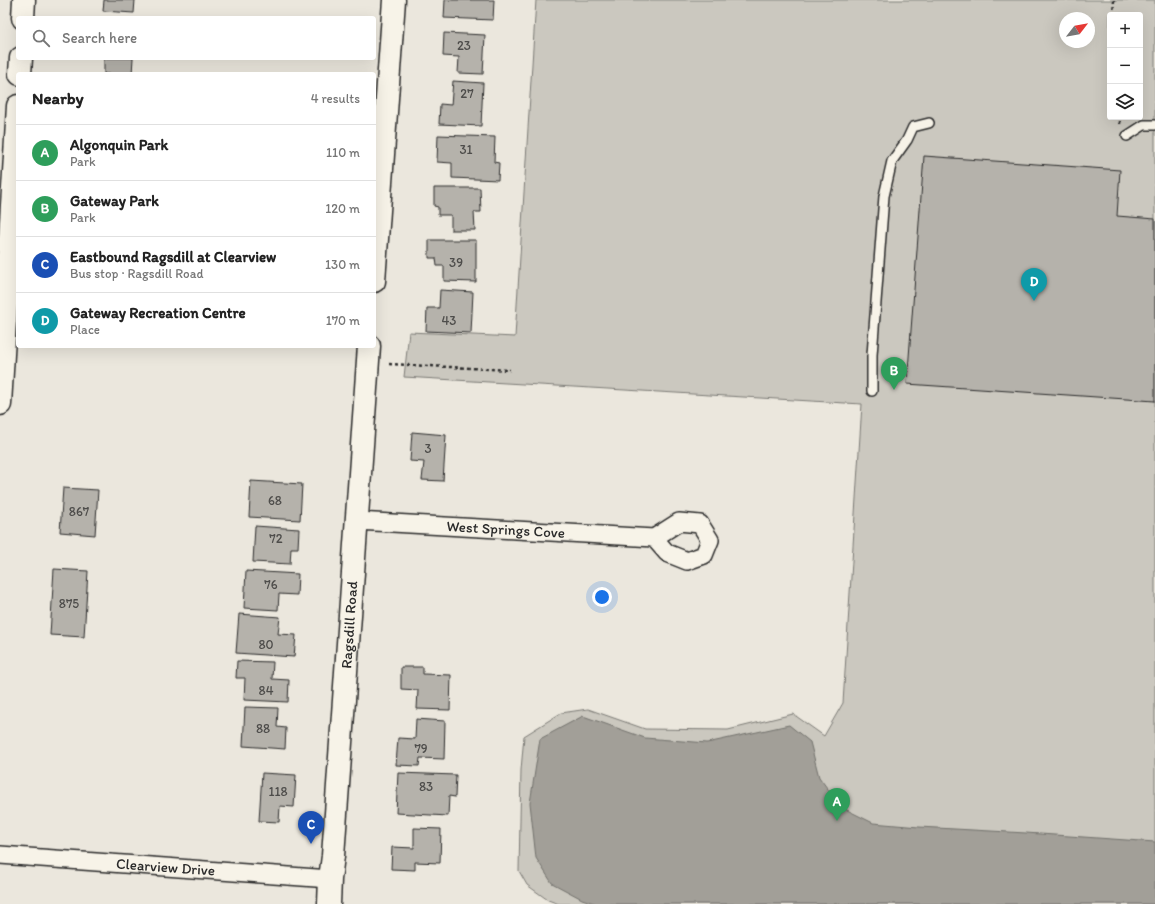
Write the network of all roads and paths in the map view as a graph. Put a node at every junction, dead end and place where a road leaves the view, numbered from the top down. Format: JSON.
{"nodes":[{"id":1,"x":24,"y":0,"type":"edge"},
{"id":2,"x":394,"y":0,"type":"edge"},
{"id":3,"x":1114,"y":0,"type":"edge"},
{"id":4,"x":1113,"y":12,"type":"edge"},
{"id":5,"x":23,"y":16,"type":"edge"},
{"id":6,"x":21,"y":60,"type":"edge"},
{"id":7,"x":20,"y":72,"type":"edge"},
{"id":8,"x":930,"y":123,"type":"dead end"},
{"id":9,"x":1155,"y":125,"type":"edge"},
{"id":10,"x":1127,"y":136,"type":"dead end"},
{"id":11,"x":16,"y":139,"type":"edge"},
{"id":12,"x":376,"y":253,"type":"edge"},
{"id":13,"x":369,"y":354,"type":"edge"},
{"id":14,"x":510,"y":370,"type":"dead end"},
{"id":15,"x":872,"y":391,"type":"dead end"},
{"id":16,"x":0,"y":404,"type":"edge"},
{"id":17,"x":357,"y":521,"type":"junction"},
{"id":18,"x":654,"y":538,"type":"dead end"},
{"id":19,"x":0,"y":855,"type":"edge"},
{"id":20,"x":330,"y":879,"type":"junction"},
{"id":21,"x":330,"y":904,"type":"edge"}],
"edges":[{"from":1,"to":5,"type":"street"},
{"from":2,"to":12,"type":"street"},
{"from":3,"to":4,"type":"path"},
{"from":6,"to":7,"type":"street"},
{"from":8,"to":15,"type":"lane"},
{"from":9,"to":10,"type":"lane"},
{"from":11,"to":16,"type":"street"},
{"from":13,"to":14,"type":"path"},
{"from":13,"to":17,"type":"street","name":"Ragsdill Road"},
{"from":17,"to":18,"type":"street","name":"West Springs Cove"},
{"from":17,"to":20,"type":"street","name":"Ragsdill Road"},
{"from":19,"to":20,"type":"street","name":"Clearview Drive"},
{"from":20,"to":21,"type":"street","name":"Ragsdill Road"}]}
